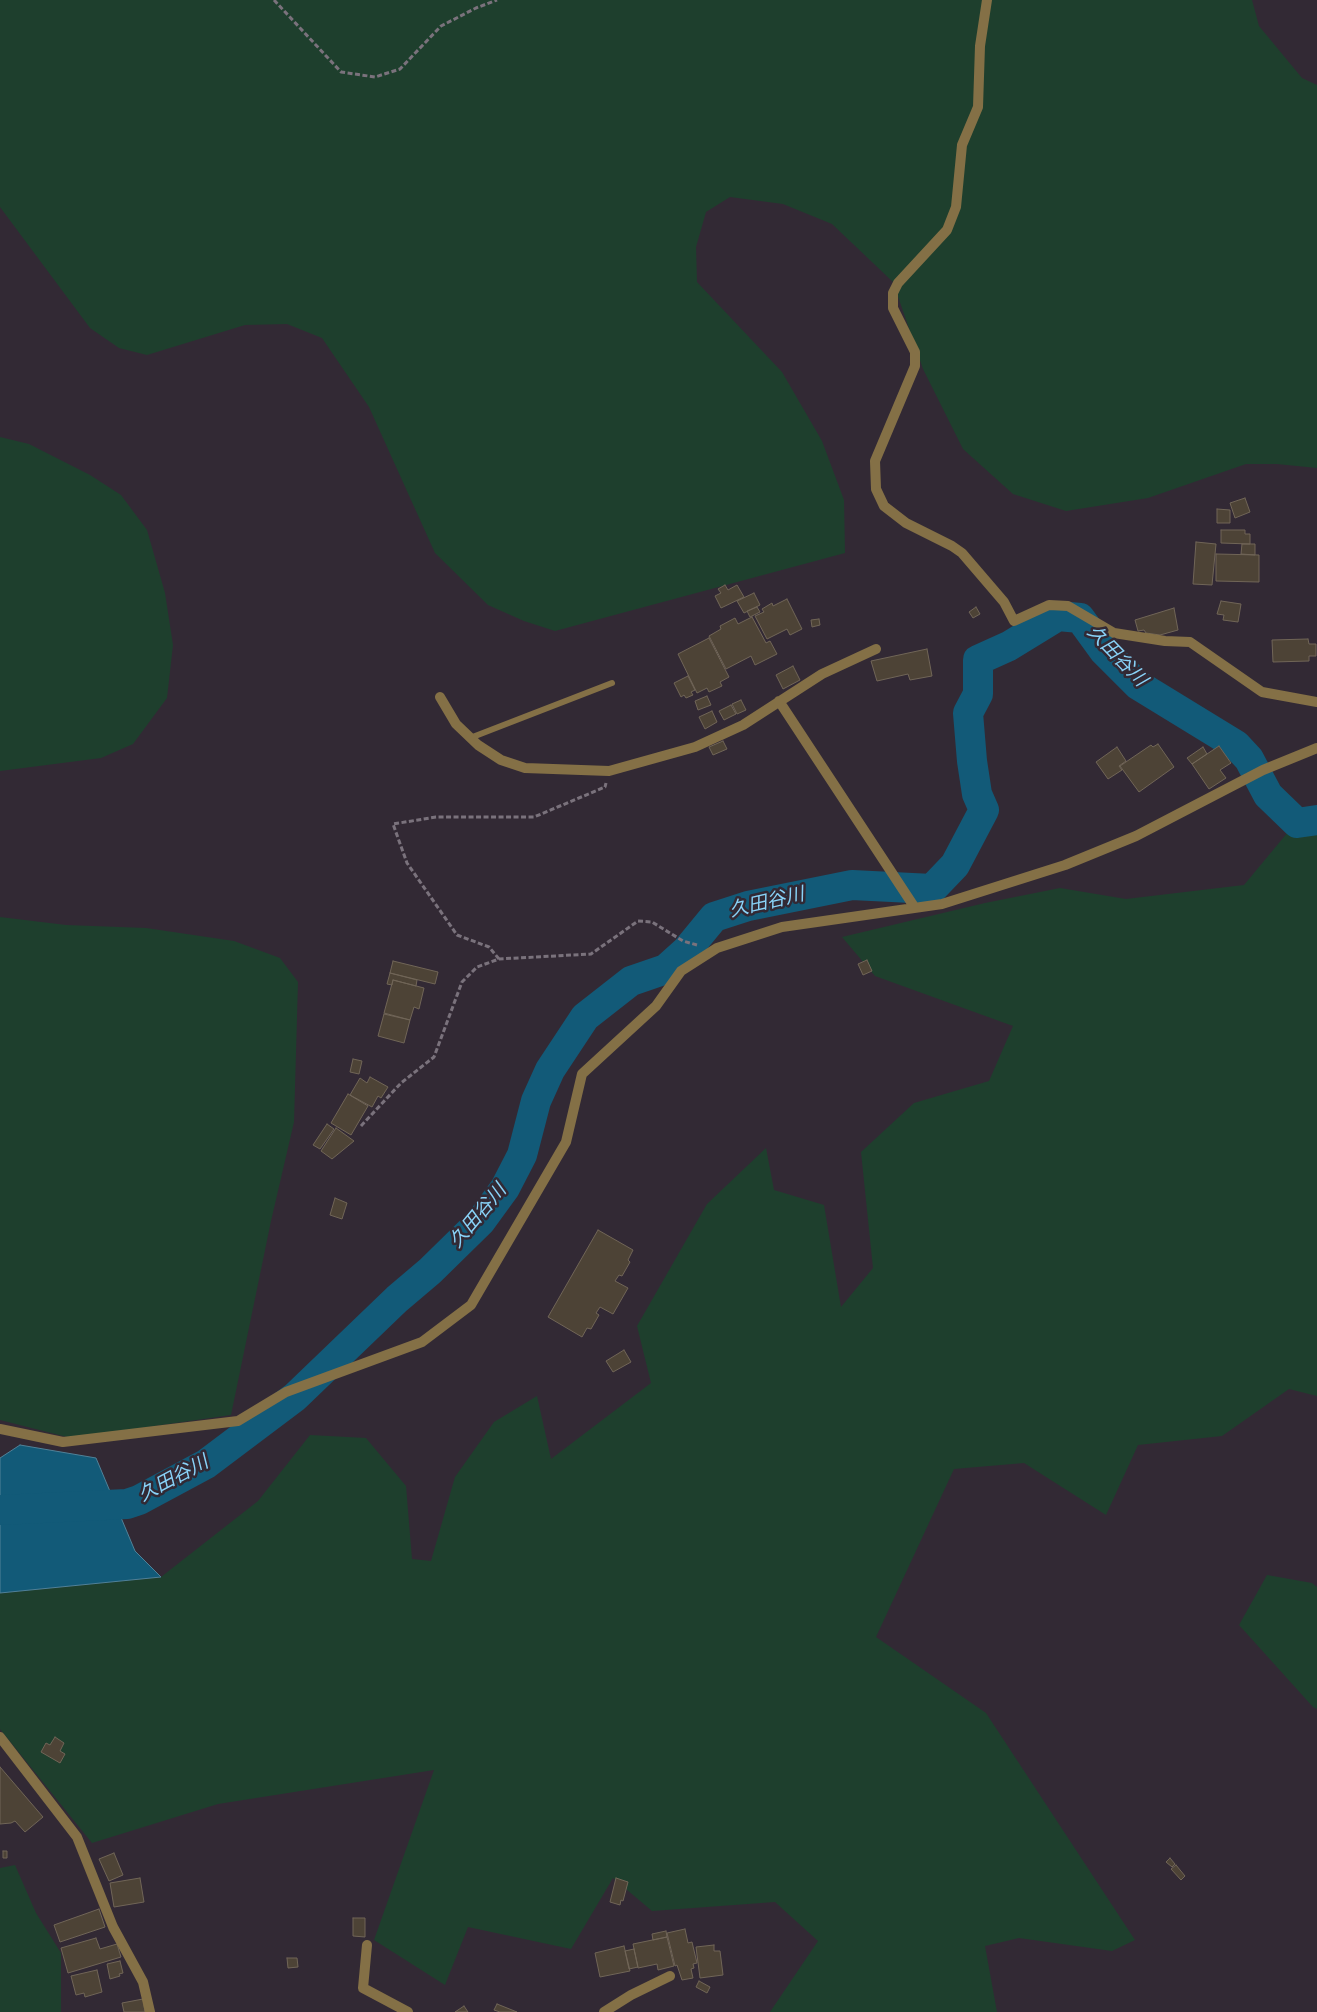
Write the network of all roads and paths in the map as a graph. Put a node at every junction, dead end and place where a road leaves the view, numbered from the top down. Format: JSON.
{"nodes":[{"id":1,"x":274,"y":0,"type":"edge"},
{"id":2,"x":496,"y":0,"type":"edge"},
{"id":3,"x":987,"y":0,"type":"edge"},
{"id":4,"x":876,"y":649,"type":"dead end"},
{"id":5,"x":612,"y":683,"type":"dead end"},
{"id":6,"x":440,"y":697,"type":"dead end"},
{"id":7,"x":779,"y":701,"type":"junction"},
{"id":8,"x":1317,"y":702,"type":"edge"},
{"id":9,"x":470,"y":738,"type":"junction"},
{"id":10,"x":1317,"y":748,"type":"edge"},
{"id":11,"x":609,"y":771,"type":"junction"},
{"id":12,"x":915,"y":908,"type":"junction"},
{"id":13,"x":704,"y":943,"type":"dead end"},
{"id":14,"x":499,"y":960,"type":"junction"},
{"id":15,"x":361,"y":1126,"type":"dead end"},
{"id":16,"x":0,"y":1429,"type":"edge"},
{"id":17,"x":0,"y":1737,"type":"edge"},
{"id":18,"x":367,"y":1945,"type":"dead end"},
{"id":19,"x":670,"y":1976,"type":"dead end"},
{"id":20,"x":150,"y":2012,"type":"edge"},
{"id":21,"x":408,"y":2012,"type":"edge"},
{"id":22,"x":604,"y":2012,"type":"edge"}],
"edges":[{"from":1,"to":2,"type":"path"},
{"from":3,"to":8,"type":"street"},
{"from":4,"to":7,"type":"street"},
{"from":5,"to":9,"type":"lane"},
{"from":6,"to":9,"type":"street"},
{"from":7,"to":11,"type":"street"},
{"from":7,"to":12,"type":"street"},
{"from":9,"to":11,"type":"street"},
{"from":10,"to":12,"type":"street"},
{"from":11,"to":14,"type":"path"},
{"from":12,"to":16,"type":"street"},
{"from":13,"to":14,"type":"path"},
{"from":14,"to":15,"type":"path"},
{"from":17,"to":20,"type":"street"},
{"from":18,"to":21,"type":"street"},
{"from":19,"to":22,"type":"street"}]}
